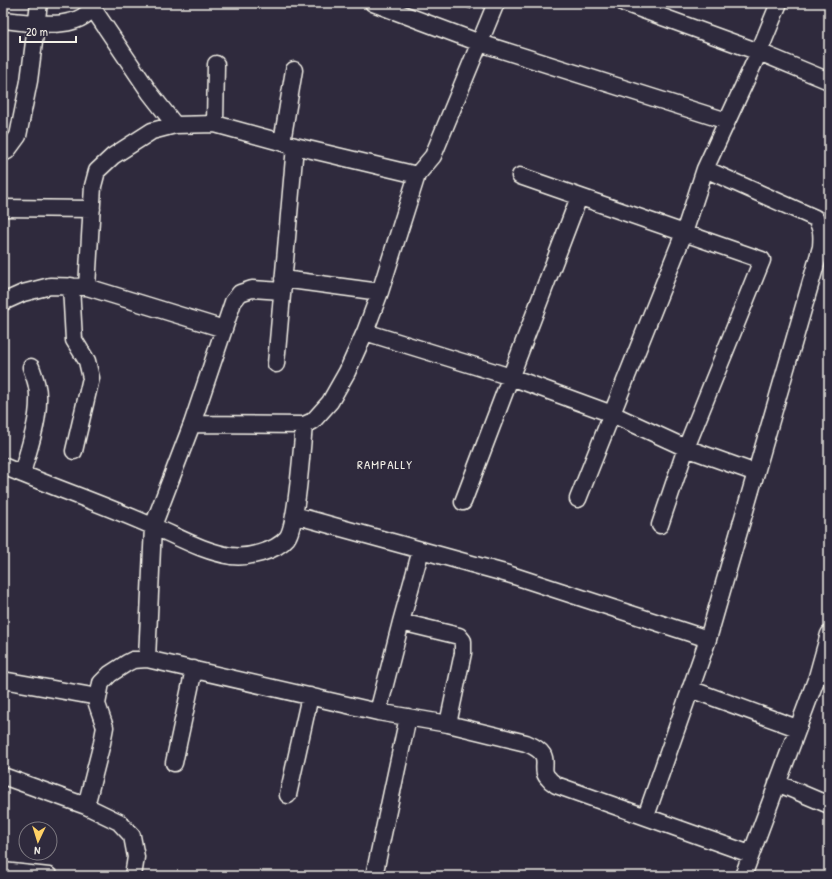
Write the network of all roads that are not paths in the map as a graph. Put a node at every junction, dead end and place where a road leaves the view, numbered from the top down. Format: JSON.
{"nodes":[{"id":1,"x":39,"y":3,"type":"edge"},
{"id":2,"x":373,"y":3,"type":"edge"},
{"id":3,"x":496,"y":3,"type":"edge"},
{"id":4,"x":624,"y":3,"type":"edge"},
{"id":5,"x":779,"y":3,"type":"edge"},
{"id":6,"x":93,"y":5,"type":"edge"},
{"id":7,"x":3,"y":20,"type":"edge"},
{"id":8,"x":35,"y":23,"type":"junction"},
{"id":9,"x":480,"y":43,"type":"junction"},
{"id":10,"x":758,"y":52,"type":"junction"},
{"id":11,"x":216,"y":64,"type":"dead end"},
{"id":12,"x":294,"y":70,"type":"dead end"},
{"id":13,"x":829,"y":81,"type":"edge"},
{"id":14,"x":727,"y":122,"type":"junction"},
{"id":15,"x":215,"y":124,"type":"junction"},
{"id":16,"x":175,"y":125,"type":"junction"},
{"id":17,"x":288,"y":144,"type":"junction"},
{"id":18,"x":3,"y":153,"type":"edge"},
{"id":19,"x":706,"y":169,"type":"junction"},
{"id":20,"x":417,"y":175,"type":"junction"},
{"id":21,"x":520,"y":176,"type":"dead end"},
{"id":22,"x":579,"y":197,"type":"junction"},
{"id":23,"x":3,"y":208,"type":"edge"},
{"id":24,"x":92,"y":209,"type":"junction"},
{"id":25,"x":684,"y":232,"type":"junction"},
{"id":26,"x":283,"y":285,"type":"junction"},
{"id":27,"x":71,"y":286,"type":"junction"},
{"id":28,"x":87,"y":288,"type":"junction"},
{"id":29,"x":380,"y":292,"type":"junction"},
{"id":30,"x":3,"y":302,"type":"edge"},
{"id":31,"x":224,"y":328,"type":"junction"},
{"id":32,"x":365,"y":332,"type":"junction"},
{"id":33,"x":276,"y":364,"type":"dead end"},
{"id":34,"x":31,"y":367,"type":"dead end"},
{"id":35,"x":511,"y":377,"type":"junction"},
{"id":36,"x":612,"y":414,"type":"junction"},
{"id":37,"x":192,"y":424,"type":"junction"},
{"id":38,"x":304,"y":425,"type":"junction"},
{"id":39,"x":686,"y":448,"type":"junction"},
{"id":40,"x":74,"y":452,"type":"dead end"},
{"id":41,"x":4,"y":471,"type":"edge"},
{"id":42,"x":756,"y":473,"type":"junction"},
{"id":43,"x":22,"y":474,"type":"junction"},
{"id":44,"x":578,"y":499,"type":"dead end"},
{"id":45,"x":463,"y":502,"type":"dead end"},
{"id":46,"x":294,"y":515,"type":"junction"},
{"id":47,"x":660,"y":525,"type":"dead end"},
{"id":48,"x":153,"y":526,"type":"junction"},
{"id":49,"x":421,"y":550,"type":"junction"},
{"id":50,"x":401,"y":622,"type":"junction"},
{"id":51,"x":829,"y":634,"type":"edge"},
{"id":52,"x":708,"y":639,"type":"junction"},
{"id":53,"x":147,"y":659,"type":"junction"},
{"id":54,"x":194,"y":669,"type":"junction"},
{"id":55,"x":3,"y":680,"type":"edge"},
{"id":56,"x":823,"y":680,"type":"edge"},
{"id":57,"x":690,"y":689,"type":"junction"},
{"id":58,"x":310,"y":696,"type":"junction"},
{"id":59,"x":98,"y":697,"type":"junction"},
{"id":60,"x":378,"y":712,"type":"junction"},
{"id":61,"x":408,"y":717,"type":"junction"},
{"id":62,"x":448,"y":724,"type":"junction"},
{"id":63,"x":797,"y":728,"type":"junction"},
{"id":64,"x":174,"y":763,"type":"dead end"},
{"id":65,"x":3,"y":776,"type":"edge"},
{"id":66,"x":777,"y":783,"type":"junction"},
{"id":67,"x":288,"y":795,"type":"dead end"},
{"id":68,"x":829,"y":805,"type":"edge"},
{"id":69,"x":86,"y":806,"type":"junction"},
{"id":70,"x":646,"y":816,"type":"junction"},
{"id":71,"x":750,"y":854,"type":"junction"},
{"id":72,"x":3,"y":871,"type":"edge"},
{"id":73,"x":50,"y":876,"type":"edge"},
{"id":74,"x":133,"y":876,"type":"edge"},
{"id":75,"x":374,"y":876,"type":"edge"},
{"id":76,"x":743,"y":876,"type":"edge"}],
"edges":[{"from":1,"to":8,"type":"street"},
{"from":2,"to":9,"type":"street"},
{"from":3,"to":9,"type":"street"},
{"from":4,"to":10,"type":"street"},
{"from":5,"to":10,"type":"street"},
{"from":6,"to":8,"type":"street"},
{"from":6,"to":16,"type":"street"},
{"from":7,"to":8,"type":"street"},
{"from":8,"to":18,"type":"street"},
{"from":9,"to":14,"type":"street"},
{"from":9,"to":20,"type":"street"},
{"from":10,"to":13,"type":"street"},
{"from":10,"to":14,"type":"street"},
{"from":11,"to":15,"type":"street"},
{"from":12,"to":17,"type":"street"},
{"from":14,"to":19,"type":"street"},
{"from":15,"to":16,"type":"street"},
{"from":15,"to":17,"type":"street"},
{"from":16,"to":24,"type":"street"},
{"from":17,"to":20,"type":"street"},
{"from":17,"to":26,"type":"street"},
{"from":19,"to":25,"type":"street"},
{"from":19,"to":42,"type":"street"},
{"from":20,"to":29,"type":"street"},
{"from":21,"to":22,"type":"street"},
{"from":22,"to":25,"type":"street"},
{"from":22,"to":35,"type":"street"},
{"from":23,"to":24,"type":"street"},
{"from":24,"to":28,"type":"street"},
{"from":25,"to":36,"type":"street"},
{"from":25,"to":39,"type":"street"},
{"from":26,"to":29,"type":"street"},
{"from":26,"to":31,"type":"street"},
{"from":26,"to":33,"type":"street"},
{"from":27,"to":28,"type":"street"},
{"from":27,"to":30,"type":"street"},
{"from":27,"to":40,"type":"street"},
{"from":28,"to":31,"type":"street"},
{"from":29,"to":32,"type":"street"},
{"from":31,"to":37,"type":"street"},
{"from":32,"to":35,"type":"street"},
{"from":32,"to":38,"type":"street"},
{"from":34,"to":43,"type":"street"},
{"from":35,"to":36,"type":"street"},
{"from":35,"to":45,"type":"street"},
{"from":36,"to":39,"type":"street"},
{"from":36,"to":44,"type":"street"},
{"from":37,"to":38,"type":"street"},
{"from":37,"to":48,"type":"street"},
{"from":38,"to":46,"type":"street"},
{"from":39,"to":42,"type":"street"},
{"from":39,"to":47,"type":"street"},
{"from":41,"to":43,"type":"street"},
{"from":42,"to":52,"type":"street"},
{"from":43,"to":48,"type":"street"},
{"from":46,"to":48,"type":"street"},
{"from":46,"to":49,"type":"street"},
{"from":48,"to":53,"type":"street"},
{"from":49,"to":50,"type":"street"},
{"from":49,"to":52,"type":"street"},
{"from":50,"to":60,"type":"street"},
{"from":50,"to":62,"type":"street"},
{"from":51,"to":56,"type":"street"},
{"from":52,"to":57,"type":"street"},
{"from":53,"to":54,"type":"street"},
{"from":53,"to":59,"type":"street"},
{"from":54,"to":58,"type":"street"},
{"from":54,"to":64,"type":"street"},
{"from":55,"to":59,"type":"street"},
{"from":56,"to":63,"type":"street"},
{"from":57,"to":63,"type":"street"},
{"from":57,"to":70,"type":"street"},
{"from":58,"to":60,"type":"street"},
{"from":58,"to":67,"type":"street"},
{"from":59,"to":69,"type":"street"},
{"from":60,"to":61,"type":"street"},
{"from":61,"to":62,"type":"street"},
{"from":61,"to":75,"type":"street"},
{"from":62,"to":70,"type":"street"},
{"from":63,"to":66,"type":"street"},
{"from":65,"to":69,"type":"street"},
{"from":66,"to":68,"type":"street"},
{"from":66,"to":71,"type":"street"},
{"from":69,"to":74,"type":"street"},
{"from":70,"to":71,"type":"street"},
{"from":71,"to":76,"type":"street"},
{"from":72,"to":73,"type":"street"}]}
